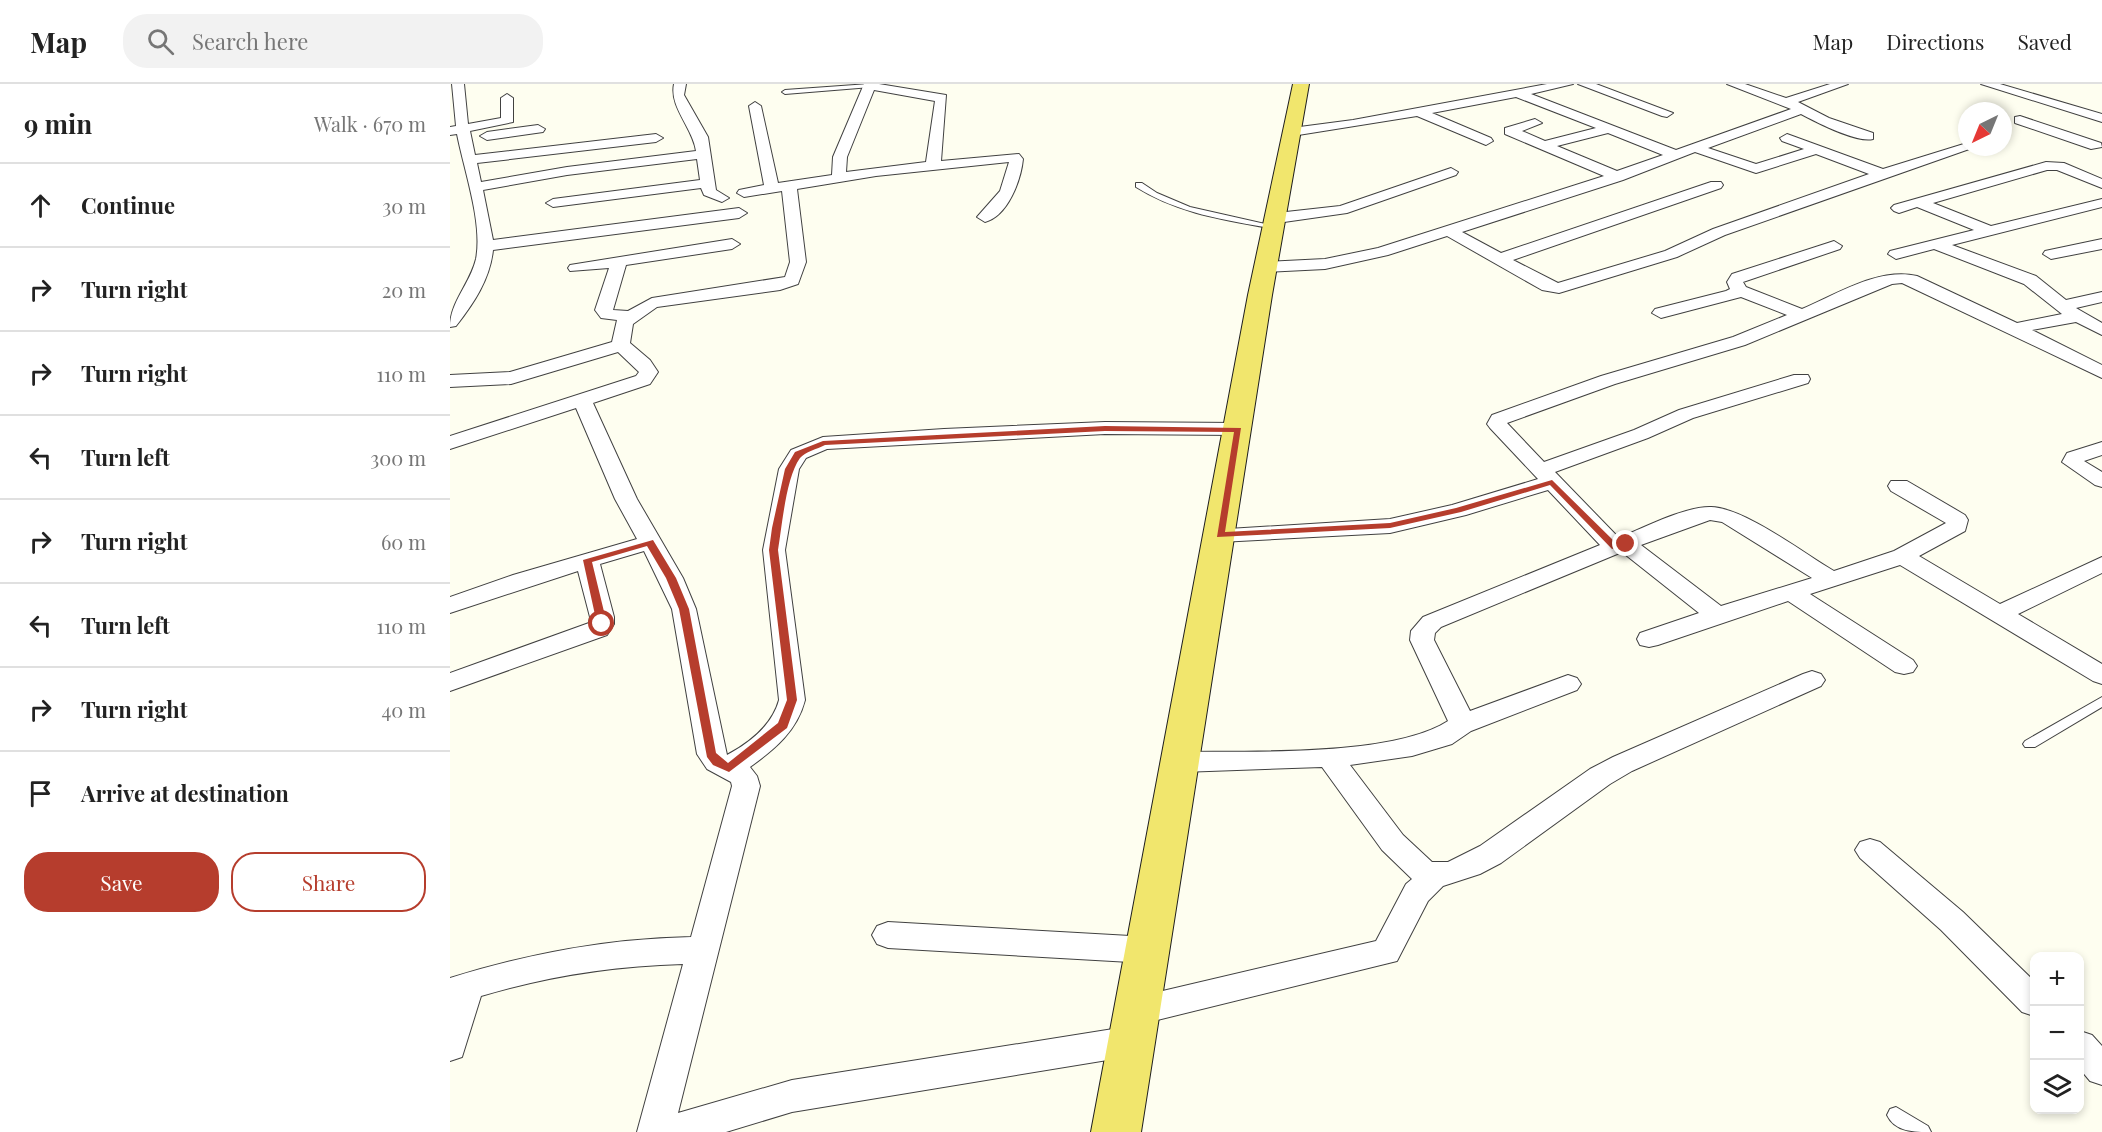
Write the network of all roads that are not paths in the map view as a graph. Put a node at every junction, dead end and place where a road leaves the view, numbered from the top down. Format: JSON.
{"nodes":[{"id":1,"x":681,"y":84,"type":"edge"},
{"id":2,"x":1301,"y":84,"type":"edge"},
{"id":3,"x":1493,"y":84,"type":"edge"},
{"id":4,"x":1566,"y":84,"type":"edge"},
{"id":5,"x":1584,"y":84,"type":"edge"},
{"id":6,"x":1733,"y":84,"type":"edge"},
{"id":7,"x":1842,"y":84,"type":"edge"},
{"id":8,"x":1987,"y":84,"type":"edge"},
{"id":9,"x":869,"y":85,"type":"edge"},
{"id":10,"x":785,"y":92,"type":"dead end"},
{"id":11,"x":455,"y":93,"type":"edge"},
{"id":12,"x":1517,"y":93,"type":"junction"},
{"id":13,"x":507,"y":98,"type":"dead end"},
{"id":14,"x":1787,"y":102,"type":"junction"},
{"id":15,"x":755,"y":106,"type":"dead end"},
{"id":16,"x":1802,"y":109,"type":"junction"},
{"id":17,"x":1419,"y":112,"type":"junction"},
{"id":18,"x":1667,"y":113,"type":"dead end"},
{"id":19,"x":2037,"y":113,"type":"dead end"},
{"id":20,"x":2102,"y":118,"type":"edge"},
{"id":21,"x":1534,"y":123,"type":"dead end"},
{"id":22,"x":458,"y":127,"type":"edge"},
{"id":23,"x":538,"y":129,"type":"dead end"},
{"id":24,"x":1610,"y":129,"type":"junction"},
{"id":25,"x":1292,"y":132,"type":"junction"},
{"id":26,"x":1515,"y":134,"type":"junction"},
{"id":27,"x":1868,"y":136,"type":"dead end"},
{"id":28,"x":656,"y":138,"type":"dead end"},
{"id":29,"x":1787,"y":138,"type":"dead end"},
{"id":30,"x":1486,"y":141,"type":"junction"},
{"id":31,"x":1465,"y":146,"type":"dead end"},
{"id":32,"x":1544,"y":146,"type":"junction"},
{"id":33,"x":2096,"y":146,"type":"dead end"},
{"id":34,"x":1696,"y":148,"type":"junction"},
{"id":35,"x":1817,"y":149,"type":"junction"},
{"id":36,"x":1958,"y":150,"type":"edge"},
{"id":37,"x":705,"y":154,"type":"junction"},
{"id":38,"x":1676,"y":155,"type":"junction"},
{"id":39,"x":470,"y":160,"type":"junction"},
{"id":40,"x":933,"y":165,"type":"junction"},
{"id":41,"x":1451,"y":172,"type":"dead end"},
{"id":42,"x":1883,"y":174,"type":"junction"},
{"id":43,"x":839,"y":177,"type":"junction"},
{"id":44,"x":1618,"y":177,"type":"junction"},
{"id":45,"x":2101,"y":182,"type":"edge"},
{"id":46,"x":708,"y":183,"type":"junction"},
{"id":47,"x":1139,"y":185,"type":"dead end"},
{"id":48,"x":1716,"y":185,"type":"dead end"},
{"id":49,"x":789,"y":186,"type":"junction"},
{"id":50,"x":476,"y":187,"type":"junction"},
{"id":51,"x":772,"y":188,"type":"junction"},
{"id":52,"x":744,"y":193,"type":"dead end"},
{"id":53,"x":722,"y":198,"type":"dead end"},
{"id":54,"x":1917,"y":202,"type":"junction"},
{"id":55,"x":553,"y":203,"type":"dead end"},
{"id":56,"x":2102,"y":203,"type":"edge"},
{"id":57,"x":1899,"y":208,"type":"dead end"},
{"id":58,"x":739,"y":213,"type":"dead end"},
{"id":59,"x":985,"y":217,"type":"dead end"},
{"id":60,"x":1276,"y":223,"type":"junction"},
{"id":61,"x":1988,"y":230,"type":"junction"},
{"id":62,"x":1449,"y":231,"type":"junction"},
{"id":63,"x":732,"y":244,"type":"dead end"},
{"id":64,"x":1935,"y":244,"type":"junction"},
{"id":65,"x":2102,"y":244,"type":"edge"},
{"id":66,"x":485,"y":246,"type":"junction"},
{"id":67,"x":1834,"y":246,"type":"dead end"},
{"id":68,"x":1896,"y":254,"type":"dead end"},
{"id":69,"x":2051,"y":255,"type":"dead end"},
{"id":70,"x":1499,"y":259,"type":"junction"},
{"id":71,"x":619,"y":261,"type":"junction"},
{"id":72,"x":1266,"y":267,"type":"junction"},
{"id":73,"x":576,"y":268,"type":"dead end"},
{"id":74,"x":1739,"y":290,"type":"junction"},
{"id":75,"x":2102,"y":297,"type":"edge"},
{"id":76,"x":2062,"y":306,"type":"junction"},
{"id":77,"x":1661,"y":313,"type":"dead end"},
{"id":78,"x":1803,"y":315,"type":"junction"},
{"id":79,"x":630,"y":317,"type":"junction"},
{"id":80,"x":2077,"y":317,"type":"junction"},
{"id":81,"x":450,"y":322,"type":"edge"},
{"id":82,"x":2016,"y":329,"type":"junction"},
{"id":83,"x":2102,"y":330,"type":"edge"},
{"id":84,"x":621,"y":345,"type":"junction"},
{"id":85,"x":2102,"y":372,"type":"edge"},
{"id":86,"x":1801,"y":379,"type":"dead end"},
{"id":87,"x":450,"y":381,"type":"edge"},
{"id":88,"x":583,"y":400,"type":"junction"},
{"id":89,"x":1238,"y":429,"type":"junction"},
{"id":90,"x":450,"y":443,"type":"edge"},
{"id":91,"x":2102,"y":448,"type":"edge"},
{"id":92,"x":1547,"y":476,"type":"junction"},
{"id":93,"x":2102,"y":481,"type":"edge"},
{"id":94,"x":1899,"y":486,"type":"dead end"},
{"id":95,"x":1220,"y":535,"type":"junction"},
{"id":96,"x":650,"y":542,"type":"junction"},
{"id":97,"x":1620,"y":545,"type":"junction"},
{"id":98,"x":1902,"y":556,"type":"junction"},
{"id":99,"x":587,"y":560,"type":"junction"},
{"id":100,"x":2102,"y":564,"type":"edge"},
{"id":101,"x":1831,"y":579,"type":"junction"},
{"id":102,"x":1790,"y":592,"type":"junction"},
{"id":103,"x":450,"y":605,"type":"edge"},
{"id":104,"x":1999,"y":614,"type":"junction"},
{"id":105,"x":1717,"y":615,"type":"junction"},
{"id":106,"x":1649,"y":639,"type":"dead end"},
{"id":107,"x":1904,"y":666,"type":"dead end"},
{"id":108,"x":2102,"y":675,"type":"edge"},
{"id":109,"x":1812,"y":680,"type":"dead end"},
{"id":110,"x":450,"y":682,"type":"edge"},
{"id":111,"x":1568,"y":684,"type":"dead end"},
{"id":112,"x":2102,"y":701,"type":"edge"},
{"id":113,"x":1462,"y":724,"type":"junction"},
{"id":114,"x":2030,"y":744,"type":"dead end"},
{"id":115,"x":1329,"y":757,"type":"junction"},
{"id":116,"x":1181,"y":762,"type":"junction"},
{"id":117,"x":729,"y":768,"type":"junction"},
{"id":118,"x":1870,"y":850,"type":"dead end"},
{"id":119,"x":1435,"y":876,"type":"junction"},
{"id":120,"x":888,"y":935,"type":"dead end"},
{"id":121,"x":702,"y":950,"type":"junction"},
{"id":122,"x":1148,"y":950,"type":"junction"},
{"id":123,"x":458,"y":989,"type":"edge"},
{"id":124,"x":2030,"y":998,"type":"edge"},
{"id":125,"x":1135,"y":1026,"type":"junction"},
{"id":126,"x":450,"y":1046,"type":"edge"},
{"id":127,"x":2084,"y":1051,"type":"edge"},
{"id":128,"x":2102,"y":1070,"type":"edge"},
{"id":129,"x":1896,"y":1115,"type":"dead end"},
{"id":130,"x":655,"y":1132,"type":"edge"},
{"id":131,"x":671,"y":1132,"type":"edge"},
{"id":132,"x":1116,"y":1132,"type":"edge"},
{"id":133,"x":1922,"y":1132,"type":"edge"}],
"edges":[{"from":1,"to":37,"type":"street"},
{"from":2,"to":25,"type":"main road"},
{"from":3,"to":12,"type":"street"},
{"from":4,"to":12,"type":"street"},
{"from":5,"to":18,"type":"street"},
{"from":6,"to":14,"type":"street"},
{"from":7,"to":14,"type":"street"},
{"from":8,"to":20,"type":"street"},
{"from":9,"to":10,"type":"lane"},
{"from":9,"to":40,"type":"street"},
{"from":9,"to":43,"type":"street"},
{"from":11,"to":22,"type":"street"},
{"from":12,"to":17,"type":"street"},
{"from":12,"to":24,"type":"street"},
{"from":13,"to":22,"type":"street"},
{"from":14,"to":16,"type":"street"},
{"from":15,"to":51,"type":"street"},
{"from":16,"to":27,"type":"street"},
{"from":16,"to":34,"type":"street"},
{"from":17,"to":25,"type":"street"},
{"from":17,"to":30,"type":"street"},
{"from":19,"to":33,"type":"street"},
{"from":21,"to":26,"type":"street"},
{"from":22,"to":23,"type":"street"},
{"from":22,"to":39,"type":"street"},
{"from":24,"to":32,"type":"street"},
{"from":24,"to":38,"type":"street"},
{"from":25,"to":60,"type":"main road"},
{"from":26,"to":30,"type":"street"},
{"from":26,"to":32,"type":"street"},
{"from":28,"to":39,"type":"street"},
{"from":29,"to":35,"type":"street"},
{"from":30,"to":31,"type":"street"},
{"from":32,"to":44,"type":"street"},
{"from":34,"to":35,"type":"street"},
{"from":34,"to":38,"type":"street"},
{"from":35,"to":42,"type":"street"},
{"from":36,"to":42,"type":"street"},
{"from":37,"to":46,"type":"street"},
{"from":37,"to":50,"type":"street"},
{"from":38,"to":44,"type":"street"},
{"from":39,"to":50,"type":"street"},
{"from":40,"to":43,"type":"street"},
{"from":40,"to":59,"type":"street"},
{"from":41,"to":60,"type":"street"},
{"from":42,"to":70,"type":"street"},
{"from":43,"to":49,"type":"street"},
{"from":44,"to":62,"type":"street"},
{"from":45,"to":54,"type":"street"},
{"from":46,"to":53,"type":"street"},
{"from":46,"to":55,"type":"street"},
{"from":47,"to":60,"type":"lane"},
{"from":48,"to":70,"type":"street"},
{"from":49,"to":51,"type":"street"},
{"from":49,"to":79,"type":"street"},
{"from":50,"to":66,"type":"street"},
{"from":51,"to":52,"type":"street"},
{"from":54,"to":57,"type":"street"},
{"from":54,"to":61,"type":"street"},
{"from":56,"to":61,"type":"street"},
{"from":58,"to":66,"type":"street"},
{"from":60,"to":72,"type":"main road"},
{"from":61,"to":64,"type":"street"},
{"from":62,"to":70,"type":"street"},
{"from":62,"to":72,"type":"street"},
{"from":63,"to":71,"type":"street"},
{"from":64,"to":68,"type":"street"},
{"from":64,"to":76,"type":"street"},
{"from":65,"to":69,"type":"street"},
{"from":66,"to":81,"type":"street"},
{"from":67,"to":74,"type":"street"},
{"from":71,"to":73,"type":"street"},
{"from":71,"to":79,"type":"street"},
{"from":72,"to":89,"type":"main road"},
{"from":74,"to":77,"type":"street"},
{"from":74,"to":78,"type":"street"},
{"from":75,"to":76,"type":"street"},
{"from":76,"to":80,"type":"street"},
{"from":78,"to":82,"type":"street"},
{"from":78,"to":92,"type":"street"},
{"from":79,"to":84,"type":"street"},
{"from":80,"to":82,"type":"street"},
{"from":80,"to":83,"type":"street"},
{"from":82,"to":85,"type":"street"},
{"from":84,"to":87,"type":"street"},
{"from":84,"to":88,"type":"street"},
{"from":86,"to":92,"type":"street"},
{"from":88,"to":90,"type":"street"},
{"from":88,"to":96,"type":"street"},
{"from":89,"to":95,"type":"main road"},
{"from":89,"to":117,"type":"street"},
{"from":91,"to":93,"type":"street"},
{"from":92,"to":95,"type":"street"},
{"from":92,"to":97,"type":"street"},
{"from":94,"to":98,"type":"street"},
{"from":95,"to":116,"type":"main road"},
{"from":96,"to":99,"type":"street"},
{"from":96,"to":117,"type":"street"},
{"from":97,"to":101,"type":"street"},
{"from":97,"to":105,"type":"street"},
{"from":97,"to":113,"type":"street"},
{"from":98,"to":101,"type":"street"},
{"from":98,"to":104,"type":"street"},
{"from":99,"to":103,"type":"street"},
{"from":99,"to":110,"type":"street"},
{"from":100,"to":104,"type":"street"},
{"from":101,"to":102,"type":"street"},
{"from":102,"to":105,"type":"street"},
{"from":102,"to":107,"type":"street"},
{"from":104,"to":108,"type":"street"},
{"from":105,"to":106,"type":"street"},
{"from":109,"to":119,"type":"street"},
{"from":111,"to":113,"type":"street"},
{"from":112,"to":114,"type":"lane"},
{"from":113,"to":115,"type":"street"},
{"from":115,"to":116,"type":"street"},
{"from":115,"to":119,"type":"street"},
{"from":116,"to":122,"type":"main road"},
{"from":117,"to":121,"type":"street"},
{"from":118,"to":124,"type":"street"},
{"from":119,"to":125,"type":"street"},
{"from":120,"to":122,"type":"street"},
{"from":121,"to":123,"type":"street"},
{"from":121,"to":130,"type":"street"},
{"from":122,"to":125,"type":"main road"},
{"from":123,"to":126,"type":"street"},
{"from":125,"to":131,"type":"street"},
{"from":125,"to":132,"type":"main road"},
{"from":127,"to":128,"type":"street"},
{"from":129,"to":133,"type":"lane"}]}
